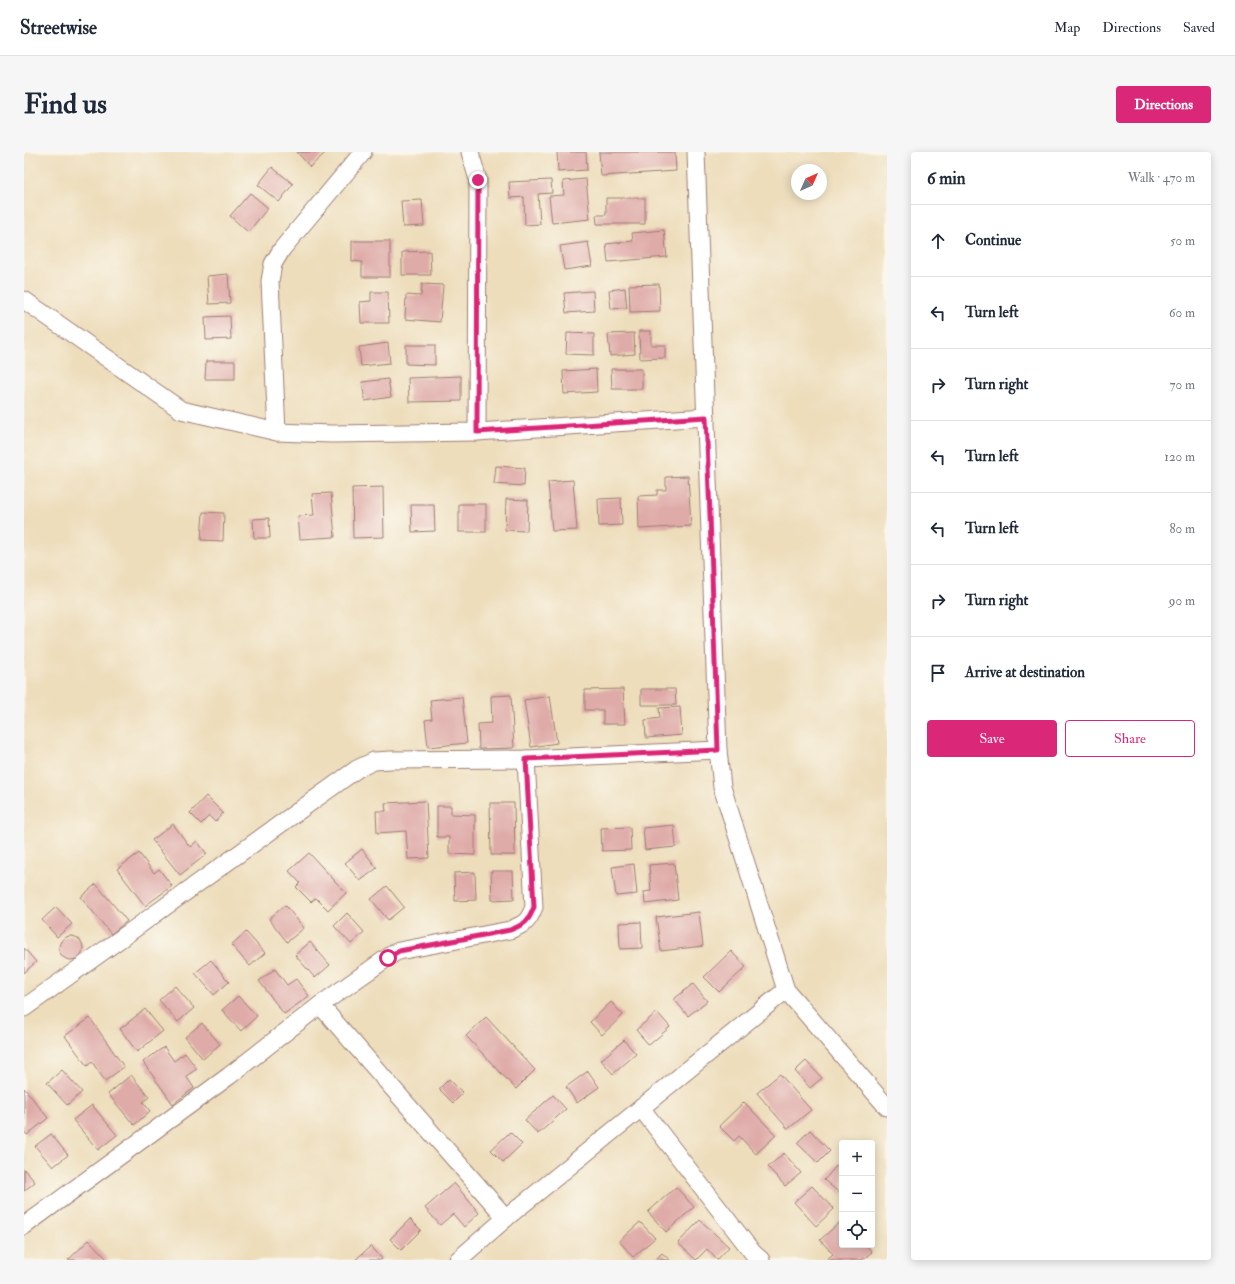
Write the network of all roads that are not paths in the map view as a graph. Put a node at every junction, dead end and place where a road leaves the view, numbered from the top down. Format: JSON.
{"nodes":[{"id":1,"x":363,"y":152,"type":"edge"},
{"id":2,"x":470,"y":152,"type":"edge"},
{"id":3,"x":696,"y":152,"type":"edge"},
{"id":4,"x":24,"y":300,"type":"edge"},
{"id":5,"x":706,"y":417,"type":"junction"},
{"id":6,"x":277,"y":432,"type":"junction"},
{"id":7,"x":477,"y":432,"type":"junction"},
{"id":8,"x":718,"y":750,"type":"junction"},
{"id":9,"x":526,"y":759,"type":"junction"},
{"id":10,"x":786,"y":990,"type":"junction"},
{"id":11,"x":320,"y":1005,"type":"junction"},
{"id":12,"x":24,"y":1008,"type":"edge"},
{"id":13,"x":887,"y":1107,"type":"edge"},
{"id":14,"x":641,"y":1108,"type":"junction"},
{"id":15,"x":506,"y":1218,"type":"junction"},
{"id":16,"x":24,"y":1226,"type":"edge"},
{"id":17,"x":753,"y":1258,"type":"edge"},
{"id":18,"x":458,"y":1260,"type":"edge"}],
"edges":[{"from":1,"to":6,"type":"street"},
{"from":2,"to":7,"type":"street"},
{"from":3,"to":5,"type":"street"},
{"from":4,"to":6,"type":"street"},
{"from":5,"to":7,"type":"street"},
{"from":5,"to":8,"type":"street"},
{"from":6,"to":7,"type":"street"},
{"from":8,"to":9,"type":"street"},
{"from":8,"to":10,"type":"street"},
{"from":9,"to":11,"type":"street"},
{"from":9,"to":12,"type":"street"},
{"from":10,"to":13,"type":"street"},
{"from":10,"to":14,"type":"street"},
{"from":11,"to":15,"type":"street"},
{"from":11,"to":16,"type":"street"},
{"from":14,"to":15,"type":"street"},
{"from":14,"to":17,"type":"street"},
{"from":15,"to":18,"type":"street"}]}
